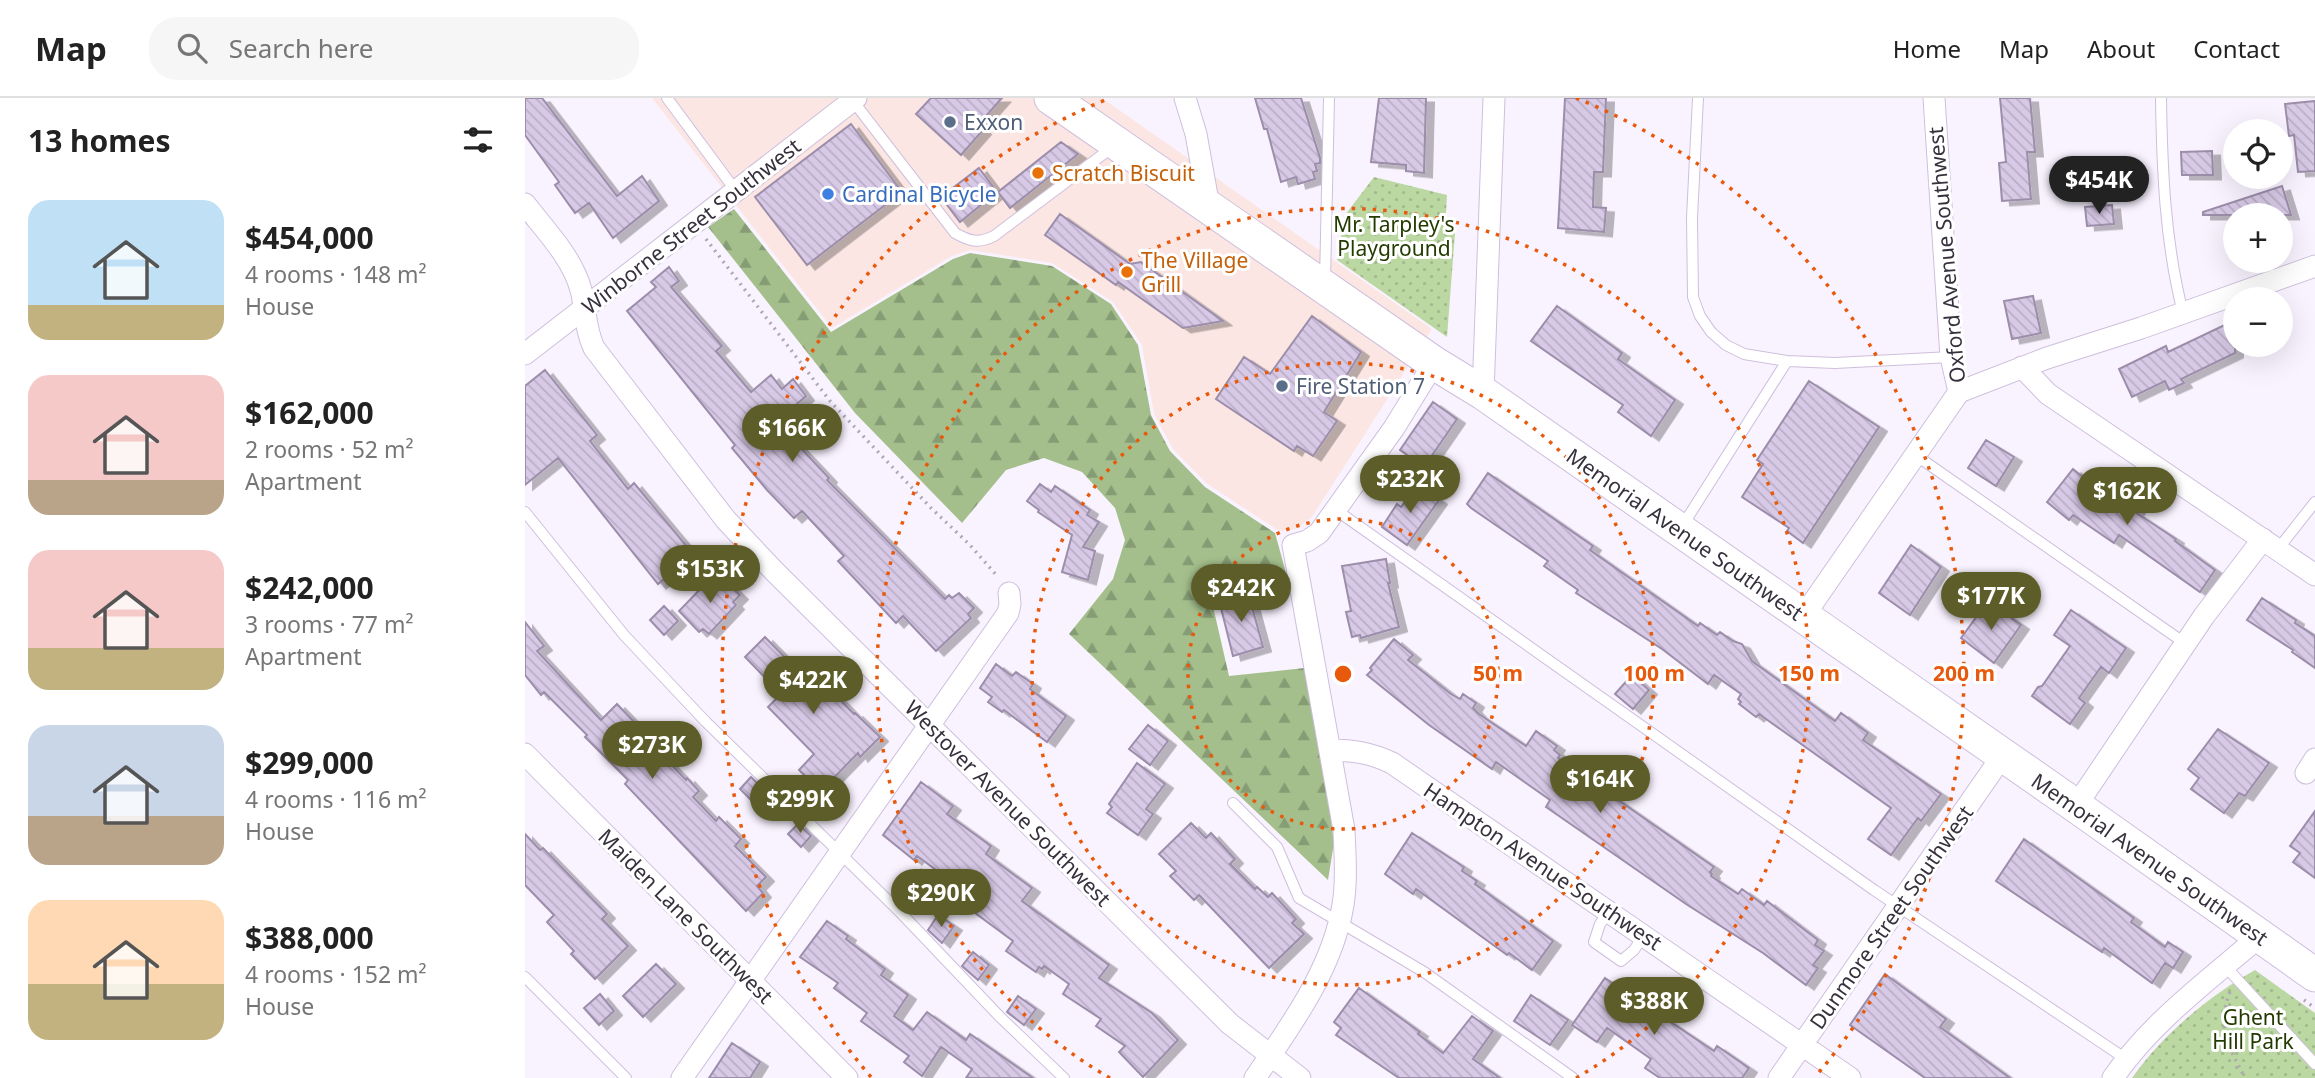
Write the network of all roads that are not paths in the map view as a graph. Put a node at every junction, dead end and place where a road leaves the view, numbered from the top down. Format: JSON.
{"nodes":[{"id":1,"x":1051,"y":98,"type":"edge"},
{"id":2,"x":1185,"y":98,"type":"edge"},
{"id":3,"x":1329,"y":98,"type":"edge"},
{"id":4,"x":1494,"y":98,"type":"edge"},
{"id":5,"x":1698,"y":98,"type":"edge"},
{"id":6,"x":1934,"y":98,"type":"edge"},
{"id":7,"x":2161,"y":98,"type":"edge"},
{"id":8,"x":854,"y":99,"type":"edge"},
{"id":9,"x":670,"y":102,"type":"edge"},
{"id":10,"x":1116,"y":144,"type":"junction"},
{"id":11,"x":736,"y":191,"type":"junction"},
{"id":12,"x":525,"y":204,"type":"edge"},
{"id":13,"x":1209,"y":207,"type":"junction"},
{"id":14,"x":2315,"y":266,"type":"edge"},
{"id":15,"x":1325,"y":288,"type":"junction"},
{"id":16,"x":584,"y":309,"type":"junction"},
{"id":17,"x":2183,"y":313,"type":"junction"},
{"id":18,"x":525,"y":354,"type":"edge"},
{"id":19,"x":1951,"y":357,"type":"junction"},
{"id":20,"x":1787,"y":360,"type":"junction"},
{"id":21,"x":1434,"y":363,"type":"junction"},
{"id":22,"x":2022,"y":367,"type":"junction"},
{"id":23,"x":1959,"y":391,"type":"junction"},
{"id":24,"x":1483,"y":393,"type":"junction"},
{"id":25,"x":1914,"y":454,"type":"junction"},
{"id":26,"x":2315,"y":502,"type":"edge"},
{"id":27,"x":1336,"y":510,"type":"junction"},
{"id":28,"x":525,"y":512,"type":"edge"},
{"id":29,"x":1679,"y":531,"type":"junction"},
{"id":30,"x":2271,"y":544,"type":"junction"},
{"id":31,"x":2315,"y":575,"type":"edge"},
{"id":32,"x":1009,"y":593,"type":"road end"},
{"id":33,"x":1803,"y":617,"type":"junction"},
{"id":34,"x":2186,"y":644,"type":"junction"},
{"id":35,"x":930,"y":724,"type":"junction"},
{"id":36,"x":1329,"y":750,"type":"junction"},
{"id":37,"x":525,"y":754,"type":"edge"},
{"id":38,"x":2003,"y":755,"type":"junction"},
{"id":39,"x":1233,"y":803,"type":"dead end"},
{"id":40,"x":2076,"y":806,"type":"junction"},
{"id":41,"x":839,"y":853,"type":"junction"},
{"id":42,"x":1899,"y":907,"type":"junction"},
{"id":43,"x":1609,"y":912,"type":"junction"},
{"id":44,"x":1339,"y":923,"type":"junction"},
{"id":45,"x":1644,"y":935,"type":"junction"},
{"id":46,"x":2259,"y":936,"type":"junction"},
{"id":47,"x":2230,"y":972,"type":"junction"},
{"id":48,"x":525,"y":977,"type":"edge"},
{"id":49,"x":750,"y":981,"type":"junction"},
{"id":50,"x":2306,"y":985,"type":"edge"},
{"id":51,"x":1803,"y":1045,"type":"junction"},
{"id":52,"x":1270,"y":1056,"type":"junction"},
{"id":53,"x":2126,"y":1059,"type":"junction"},
{"id":54,"x":2315,"y":1063,"type":"edge"},
{"id":55,"x":626,"y":1078,"type":"edge"},
{"id":56,"x":682,"y":1078,"type":"edge"},
{"id":57,"x":847,"y":1078,"type":"edge"},
{"id":58,"x":1064,"y":1078,"type":"edge"},
{"id":59,"x":1255,"y":1078,"type":"edge"},
{"id":60,"x":1300,"y":1078,"type":"edge"},
{"id":61,"x":1573,"y":1078,"type":"edge"},
{"id":62,"x":1779,"y":1078,"type":"edge"},
{"id":63,"x":1850,"y":1078,"type":"edge"},
{"id":64,"x":2113,"y":1078,"type":"edge"}],
"edges":[{"from":1,"to":10,"type":"main road","name":"Memorial Avenue Southwest"},
{"from":2,"to":13,"type":"street"},
{"from":3,"to":15,"type":"lane"},
{"from":4,"to":24,"type":"street"},
{"from":5,"to":20,"type":"lane"},
{"from":6,"to":19,"type":"street","name":"Oxford Avenue Southwest"},
{"from":7,"to":17,"type":"lane"},
{"from":8,"to":10,"type":"lane"},
{"from":8,"to":11,"type":"street","name":"Winborne Street Southwest"},
{"from":9,"to":11,"type":"lane"},
{"from":10,"to":13,"type":"main road","name":"Memorial Avenue Southwest"},
{"from":11,"to":16,"type":"street","name":"Winborne Street Southwest"},
{"from":12,"to":16,"type":"street","name":"Westover Avenue Southwest"},
{"from":13,"to":15,"type":"main road","name":"Memorial Avenue Southwest"},
{"from":14,"to":17,"type":"street"},
{"from":15,"to":21,"type":"main road","name":"Memorial Avenue Southwest"},
{"from":16,"to":18,"type":"street","name":"Winborne Street Southwest"},
{"from":16,"to":35,"type":"street","name":"Westover Avenue Southwest"},
{"from":17,"to":22,"type":"street"},
{"from":19,"to":20,"type":"lane"},
{"from":19,"to":23,"type":"street","name":"Oxford Avenue Southwest"},
{"from":20,"to":29,"type":"lane"},
{"from":21,"to":24,"type":"main road","name":"Memorial Avenue Southwest"},
{"from":21,"to":27,"type":"street"},
{"from":22,"to":23,"type":"street"},
{"from":22,"to":30,"type":"street"},
{"from":23,"to":25,"type":"street","name":"Oxford Avenue Southwest"},
{"from":24,"to":29,"type":"main road","name":"Memorial Avenue Southwest"},
{"from":25,"to":33,"type":"street","name":"Oxford Avenue Southwest"},
{"from":25,"to":34,"type":"lane"},
{"from":26,"to":30,"type":"lane"},
{"from":27,"to":36,"type":"street"},
{"from":27,"to":42,"type":"lane"},
{"from":28,"to":41,"type":"lane"},
{"from":29,"to":33,"type":"main road","name":"Memorial Avenue Southwest"},
{"from":30,"to":31,"type":"street"},
{"from":30,"to":34,"type":"street"},
{"from":32,"to":35,"type":"street"},
{"from":33,"to":38,"type":"main road","name":"Memorial Avenue Southwest"},
{"from":34,"to":40,"type":"street"},
{"from":35,"to":41,"type":"street"},
{"from":35,"to":52,"type":"street","name":"Westover Avenue Southwest"},
{"from":36,"to":43,"type":"street","name":"Hampton Avenue Southwest"},
{"from":36,"to":44,"type":"street"},
{"from":37,"to":49,"type":"street","name":"Maiden Lane Southwest"},
{"from":38,"to":40,"type":"main road","name":"Memorial Avenue Southwest"},
{"from":38,"to":42,"type":"street","name":"Dunmore Street Southwest"},
{"from":39,"to":44,"type":"lane"},
{"from":40,"to":46,"type":"main road","name":"Memorial Avenue Southwest"},
{"from":41,"to":49,"type":"street"},
{"from":41,"to":58,"type":"lane"},
{"from":42,"to":51,"type":"street","name":"Dunmore Street Southwest"},
{"from":42,"to":53,"type":"lane"},
{"from":43,"to":45,"type":"street","name":"Hampton Avenue Southwest"},
{"from":43,"to":45,"type":"lane"},
{"from":44,"to":52,"type":"street"},
{"from":44,"to":61,"type":"lane"},
{"from":45,"to":51,"type":"street","name":"Hampton Avenue Southwest"},
{"from":46,"to":47,"type":"street"},
{"from":46,"to":50,"type":"main road","name":"Memorial Avenue Southwest"},
{"from":47,"to":53,"type":"street"},
{"from":47,"to":54,"type":"lane"},
{"from":48,"to":55,"type":"lane"},
{"from":49,"to":56,"type":"street"},
{"from":49,"to":57,"type":"street","name":"Maiden Lane Southwest"},
{"from":51,"to":62,"type":"street","name":"Dunmore Street Southwest"},
{"from":51,"to":63,"type":"street","name":"Hampton Avenue Southwest"},
{"from":52,"to":59,"type":"street"},
{"from":52,"to":60,"type":"street","name":"Westover Avenue Southwest"},
{"from":53,"to":64,"type":"street"}]}
